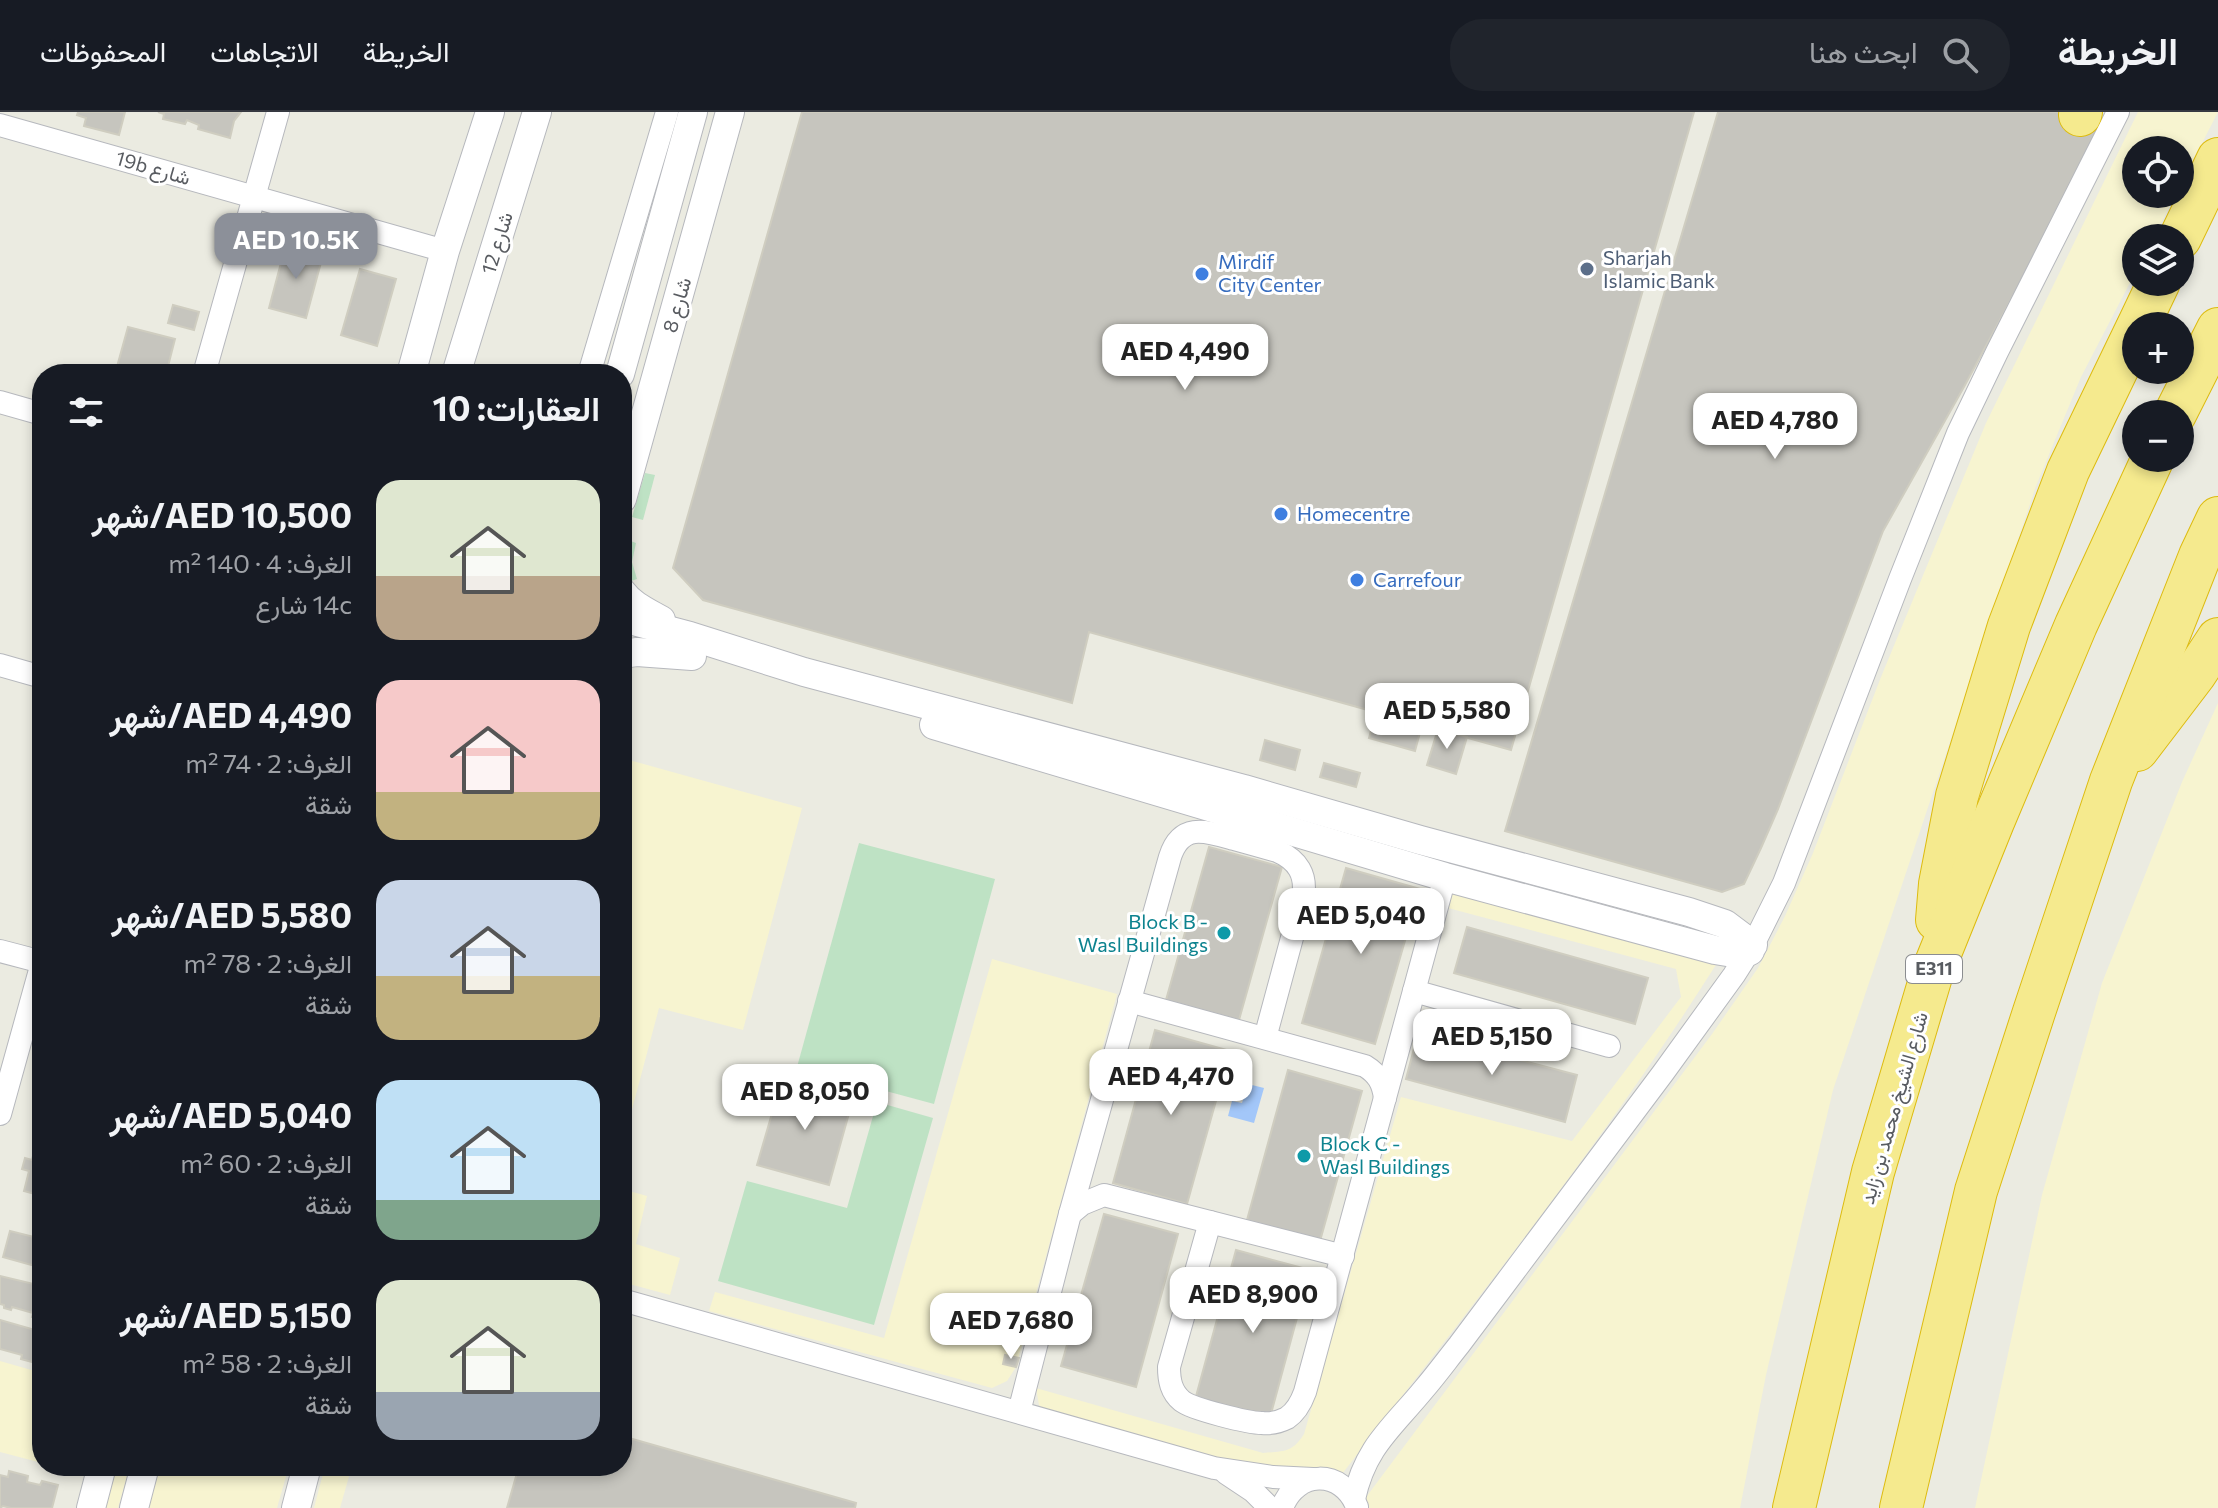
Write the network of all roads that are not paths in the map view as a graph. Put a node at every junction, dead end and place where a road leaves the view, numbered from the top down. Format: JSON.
{"nodes":[{"id":1,"x":278,"y":112,"type":"edge"},
{"id":2,"x":490,"y":112,"type":"edge"},
{"id":3,"x":537,"y":112,"type":"edge"},
{"id":4,"x":730,"y":112,"type":"edge"},
{"id":5,"x":2093,"y":113,"type":"edge"},
{"id":6,"x":684,"y":114,"type":"edge"},
{"id":7,"x":0,"y":125,"type":"edge"},
{"id":8,"x":2218,"y":159,"type":"edge"},
{"id":9,"x":254,"y":196,"type":"junction"},
{"id":10,"x":701,"y":220,"type":"junction"},
{"id":11,"x":2187,"y":224,"type":"edge"},
{"id":12,"x":445,"y":251,"type":"junction"},
{"id":13,"x":2218,"y":329,"type":"edge"},
{"id":14,"x":2122,"y":359,"type":"edge"},
{"id":15,"x":207,"y":364,"type":"edge"},
{"id":16,"x":414,"y":364,"type":"edge"},
{"id":17,"x":459,"y":364,"type":"edge"},
{"id":18,"x":593,"y":364,"type":"edge"},
{"id":19,"x":622,"y":364,"type":"edge"},
{"id":20,"x":2182,"y":400,"type":"edge"},
{"id":21,"x":0,"y":402,"type":"edge"},
{"id":22,"x":32,"y":411,"type":"edge"},
{"id":23,"x":632,"y":464,"type":"edge"},
{"id":24,"x":2147,"y":472,"type":"edge"},
{"id":25,"x":2218,"y":518,"type":"edge"},
{"id":26,"x":632,"y":602,"type":"edge"},
{"id":27,"x":632,"y":622,"type":"edge"},
{"id":28,"x":632,"y":637,"type":"edge"},
{"id":29,"x":2218,"y":639,"type":"edge"},
{"id":30,"x":691,"y":646,"type":"junction"},
{"id":31,"x":632,"y":653,"type":"edge"},
{"id":32,"x":0,"y":665,"type":"edge"},
{"id":33,"x":32,"y":674,"type":"edge"},
{"id":34,"x":1034,"y":756,"type":"junction"},
{"id":35,"x":1173,"y":771,"type":"junction"},
{"id":36,"x":2111,"y":781,"type":"junction"},
{"id":37,"x":1291,"y":830,"type":"junction"},
{"id":38,"x":1482,"y":857,"type":"junction"},
{"id":39,"x":1445,"y":877,"type":"junction"},
{"id":40,"x":1752,"y":948,"type":"junction"},
{"id":41,"x":0,"y":951,"type":"edge"},
{"id":42,"x":32,"y":960,"type":"edge"},
{"id":43,"x":1932,"y":973,"type":"junction"},
{"id":44,"x":1414,"y":991,"type":"junction"},
{"id":45,"x":32,"y":999,"type":"edge"},
{"id":46,"x":1129,"y":1001,"type":"junction"},
{"id":47,"x":1265,"y":1038,"type":"junction"},
{"id":48,"x":1609,"y":1046,"type":"dead end"},
{"id":49,"x":1385,"y":1098,"type":"junction"},
{"id":50,"x":0,"y":1114,"type":"edge"},
{"id":51,"x":1084,"y":1161,"type":"junction"},
{"id":52,"x":1104,"y":1195,"type":"junction"},
{"id":53,"x":1070,"y":1214,"type":"junction"},
{"id":54,"x":1210,"y":1222,"type":"junction"},
{"id":55,"x":1343,"y":1256,"type":"junction"},
{"id":56,"x":632,"y":1303,"type":"edge"},
{"id":57,"x":1019,"y":1412,"type":"junction"},
{"id":58,"x":1214,"y":1468,"type":"junction"},
{"id":59,"x":99,"y":1476,"type":"edge"},
{"id":60,"x":142,"y":1476,"type":"edge"},
{"id":61,"x":304,"y":1476,"type":"edge"},
{"id":62,"x":1313,"y":1479,"type":"junction"},
{"id":63,"x":1356,"y":1504,"type":"edge"},
{"id":64,"x":91,"y":1508,"type":"edge"},
{"id":65,"x":134,"y":1508,"type":"edge"},
{"id":66,"x":296,"y":1508,"type":"edge"},
{"id":67,"x":1270,"y":1508,"type":"edge"},
{"id":68,"x":1282,"y":1508,"type":"edge"},
{"id":69,"x":1794,"y":1508,"type":"edge"},
{"id":70,"x":1901,"y":1508,"type":"edge"}],
"edges":[{"from":1,"to":9,"type":"street"},
{"from":2,"to":12,"type":"street"},
{"from":3,"to":17,"type":"street","name":"شارع 12"},
{"from":4,"to":10,"type":"street","name":"شارع 8"},
{"from":5,"to":40,"type":"street"},
{"from":6,"to":10,"type":"street"},
{"from":6,"to":18,"type":"street"},
{"from":6,"to":19,"type":"street","name":"شارع 8"},
{"from":7,"to":9,"type":"street","name":"19b شارع"},
{"from":8,"to":11,"type":"highway"},
{"from":9,"to":12,"type":"street","name":"19b شارع"},
{"from":9,"to":15,"type":"street"},
{"from":10,"to":23,"type":"street","name":"شارع 8"},
{"from":12,"to":16,"type":"street"},
{"from":13,"to":20,"type":"highway"},
{"from":14,"to":43,"type":"highway"},
{"from":21,"to":22,"type":"street"},
{"from":24,"to":43,"type":"highway","name":"شارع الشيخ محمد بن زايد","number":"E311"},
{"from":25,"to":36,"type":"highway"},
{"from":26,"to":30,"type":"street"},
{"from":27,"to":30,"type":"street"},
{"from":28,"to":30,"type":"street"},
{"from":29,"to":36,"type":"highway"},
{"from":30,"to":31,"type":"street"},
{"from":30,"to":34,"type":"street"},
{"from":30,"to":35,"type":"street"},
{"from":32,"to":33,"type":"street"},
{"from":34,"to":35,"type":"street"},
{"from":34,"to":37,"type":"street"},
{"from":35,"to":38,"type":"street"},
{"from":36,"to":70,"type":"highway"},
{"from":37,"to":38,"type":"street"},
{"from":37,"to":39,"type":"street"},
{"from":38,"to":40,"type":"street"},
{"from":39,"to":40,"type":"street"},
{"from":39,"to":44,"type":"street"},
{"from":40,"to":63,"type":"street"},
{"from":41,"to":42,"type":"street"},
{"from":43,"to":69,"type":"highway","name":"شارع الشيخ محمد بن زايد","number":"E311"},
{"from":44,"to":48,"type":"street"},
{"from":44,"to":49,"type":"street"},
{"from":45,"to":50,"type":"street"},
{"from":46,"to":47,"type":"street"},
{"from":46,"to":47,"type":"street"},
{"from":46,"to":51,"type":"street"},
{"from":47,"to":49,"type":"street"},
{"from":49,"to":55,"type":"street"},
{"from":51,"to":52,"type":"street"},
{"from":51,"to":53,"type":"street"},
{"from":52,"to":53,"type":"street"},
{"from":52,"to":54,"type":"street"},
{"from":53,"to":57,"type":"street"},
{"from":54,"to":55,"type":"street"},
{"from":54,"to":55,"type":"street"},
{"from":56,"to":57,"type":"street"},
{"from":57,"to":58,"type":"street"},
{"from":58,"to":62,"type":"street"},
{"from":58,"to":67,"type":"street"},
{"from":59,"to":64,"type":"street"},
{"from":60,"to":65,"type":"street"},
{"from":61,"to":66,"type":"street"},
{"from":62,"to":63,"type":"street"},
{"from":62,"to":68,"type":"street"}]}
